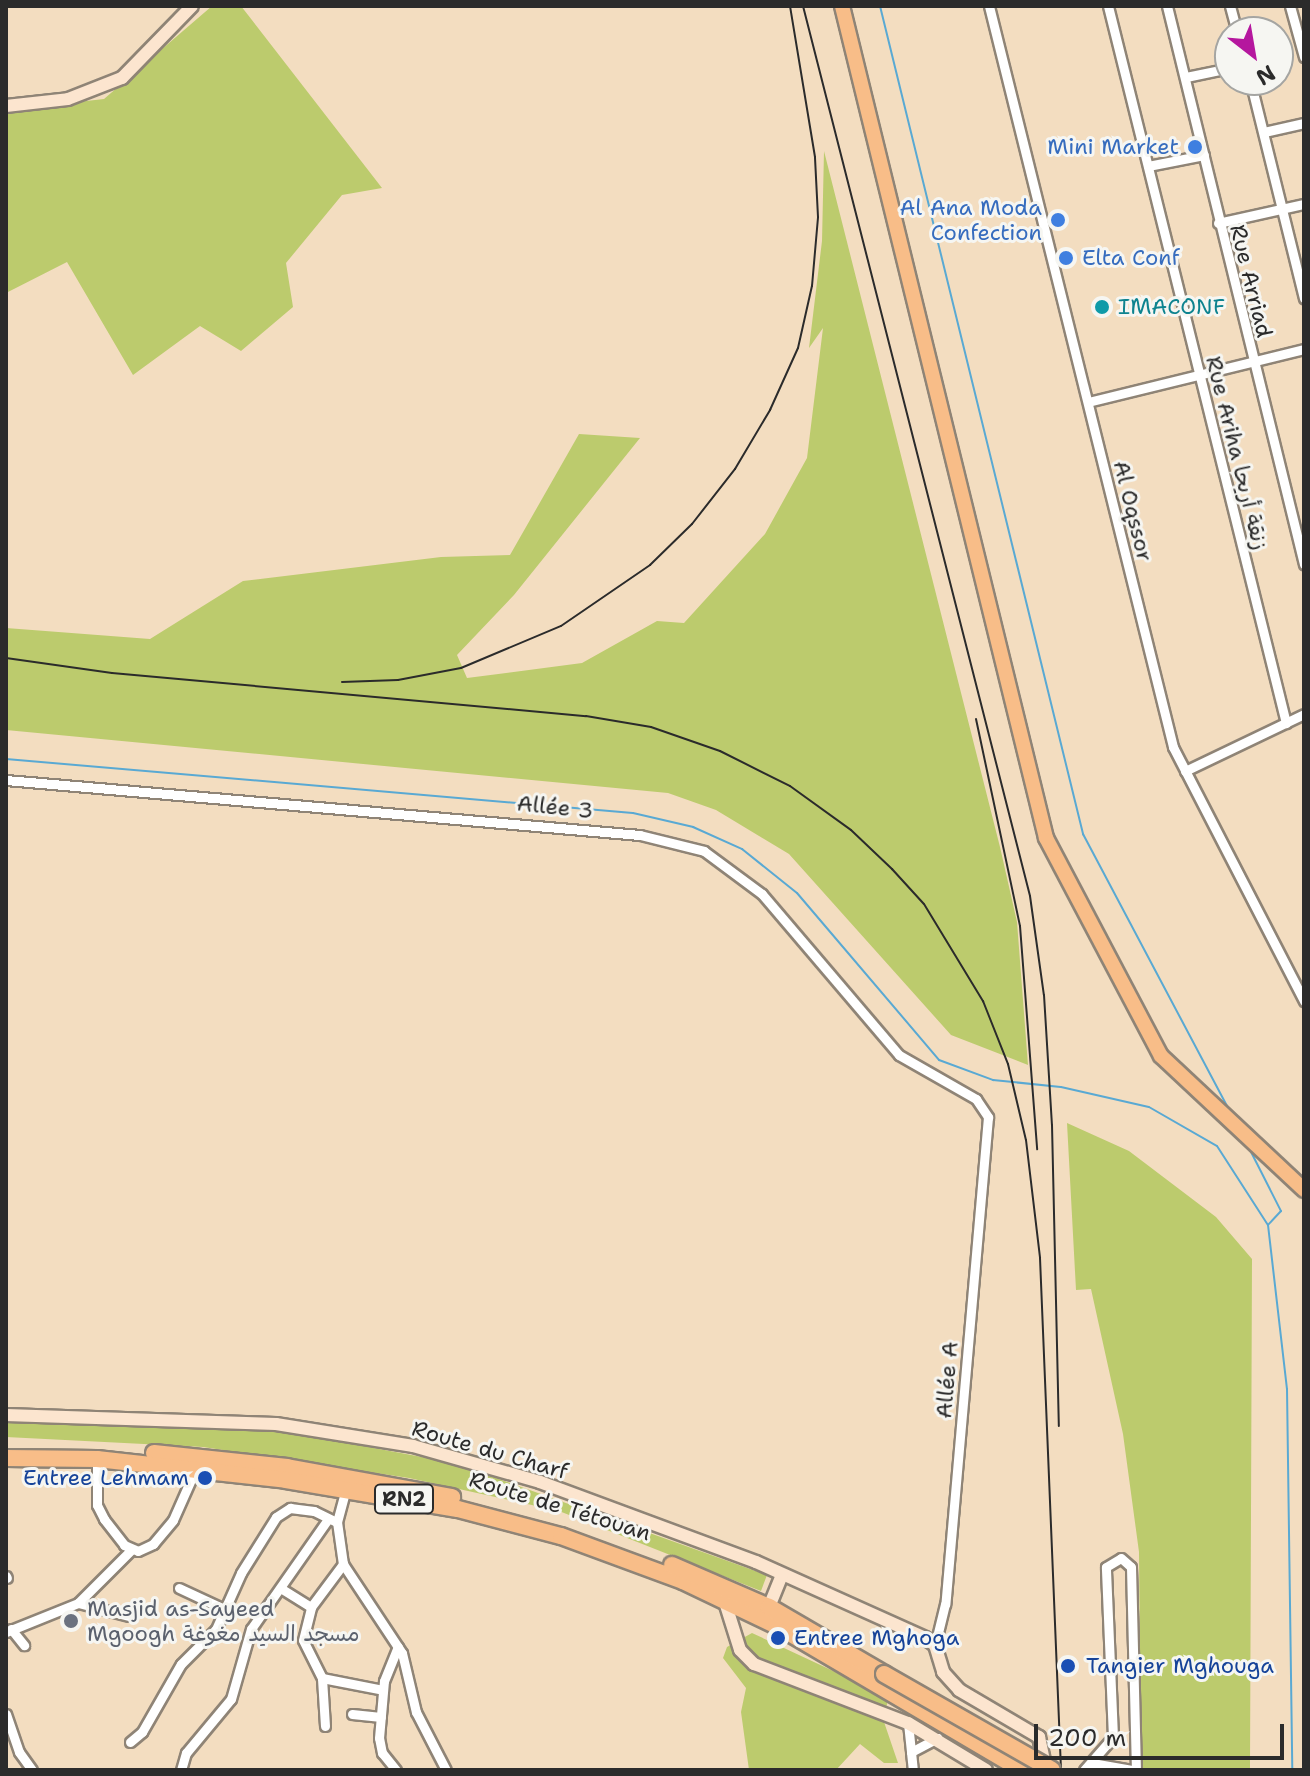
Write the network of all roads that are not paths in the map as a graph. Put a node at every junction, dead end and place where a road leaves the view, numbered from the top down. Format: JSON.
{"nodes":[{"id":1,"x":192,"y":6,"type":"edge"},
{"id":2,"x":842,"y":6,"type":"edge"},
{"id":3,"x":989,"y":6,"type":"edge"},
{"id":4,"x":1108,"y":6,"type":"edge"},
{"id":5,"x":1167,"y":6,"type":"edge"},
{"id":6,"x":1290,"y":6,"type":"edge"},
{"id":7,"x":1304,"y":57,"type":"edge"},
{"id":8,"x":1214,"y":71,"type":"edge"},
{"id":9,"x":1186,"y":77,"type":"junction"},
{"id":10,"x":1254,"y":96,"type":"edge"},
{"id":11,"x":6,"y":106,"type":"edge"},
{"id":12,"x":1304,"y":123,"type":"edge"},
{"id":13,"x":1264,"y":132,"type":"junction"},
{"id":14,"x":1204,"y":155,"type":"junction"},
{"id":15,"x":1148,"y":166,"type":"junction"},
{"id":16,"x":1304,"y":204,"type":"edge"},
{"id":17,"x":1282,"y":209,"type":"junction"},
{"id":18,"x":1218,"y":223,"type":"junction"},
{"id":19,"x":1304,"y":298,"type":"edge"},
{"id":20,"x":1304,"y":349,"type":"edge"},
{"id":21,"x":1252,"y":360,"type":"junction"},
{"id":22,"x":1198,"y":374,"type":"junction"},
{"id":23,"x":1088,"y":402,"type":"junction"},
{"id":24,"x":1304,"y":564,"type":"edge"},
{"id":25,"x":1304,"y":714,"type":"edge"},
{"id":26,"x":1286,"y":723,"type":"junction"},
{"id":27,"x":1185,"y":771,"type":"junction"},
{"id":28,"x":6,"y":780,"type":"edge"},
{"id":29,"x":1304,"y":1001,"type":"edge"},
{"id":30,"x":988,"y":1117,"type":"joint"},
{"id":31,"x":1304,"y":1190,"type":"edge"},
{"id":32,"x":6,"y":1415,"type":"edge"},
{"id":33,"x":6,"y":1448,"type":"edge"},
{"id":34,"x":6,"y":1458,"type":"edge"},
{"id":35,"x":97,"y":1459,"type":"junction"},
{"id":36,"x":196,"y":1468,"type":"junction"},
{"id":37,"x":346,"y":1489,"type":"junction"},
{"id":38,"x":332,"y":1520,"type":"junction"},
{"id":39,"x":131,"y":1550,"type":"junction"},
{"id":40,"x":343,"y":1564,"type":"junction"},
{"id":41,"x":782,"y":1574,"type":"junction"},
{"id":42,"x":179,"y":1588,"type":"dead end"},
{"id":43,"x":282,"y":1589,"type":"junction"},
{"id":44,"x":725,"y":1602,"type":"junction"},
{"id":45,"x":78,"y":1603,"type":"junction"},
{"id":46,"x":311,"y":1607,"type":"junction"},
{"id":47,"x":769,"y":1607,"type":"junction"},
{"id":48,"x":224,"y":1609,"type":"junction"},
{"id":49,"x":129,"y":1616,"type":"dead end"},
{"id":50,"x":781,"y":1628,"type":"junction"},
{"id":51,"x":9,"y":1630,"type":"edge"},
{"id":52,"x":24,"y":1645,"type":"dead end"},
{"id":53,"x":935,"y":1645,"type":"junction"},
{"id":54,"x":398,"y":1647,"type":"junction"},
{"id":55,"x":740,"y":1650,"type":"junction"},
{"id":56,"x":322,"y":1678,"type":"junction"},
{"id":57,"x":880,"y":1680,"type":"junction"},
{"id":58,"x":383,"y":1690,"type":"junction"},
{"id":59,"x":6,"y":1714,"type":"edge"},
{"id":60,"x":352,"y":1714,"type":"dead end"},
{"id":61,"x":381,"y":1717,"type":"junction"},
{"id":62,"x":908,"y":1723,"type":"junction"},
{"id":63,"x":325,"y":1726,"type":"dead end"},
{"id":64,"x":1134,"y":1733,"type":"junction"},
{"id":65,"x":1113,"y":1737,"type":"junction"},
{"id":66,"x":937,"y":1738,"type":"junction"},
{"id":67,"x":130,"y":1742,"type":"dead end"},
{"id":68,"x":911,"y":1752,"type":"junction"},
{"id":69,"x":1088,"y":1767,"type":"edge"},
{"id":70,"x":32,"y":1770,"type":"edge"},
{"id":71,"x":181,"y":1770,"type":"edge"},
{"id":72,"x":396,"y":1770,"type":"edge"},
{"id":73,"x":446,"y":1770,"type":"edge"},
{"id":74,"x":913,"y":1770,"type":"edge"},
{"id":75,"x":986,"y":1770,"type":"edge"},
{"id":76,"x":1022,"y":1770,"type":"edge"},
{"id":77,"x":1049,"y":1770,"type":"edge"},
{"id":78,"x":1130,"y":1770,"type":"edge"},
{"id":79,"x":1136,"y":1770,"type":"edge"}],
"edges":[{"from":1,"to":11,"type":"street"},
{"from":2,"to":31,"type":"main road"},
{"from":3,"to":23,"type":"street","name":"Al Oqssor"},
{"from":4,"to":15,"type":"street","name":"Rue Ariha زنقة أريحا"},
{"from":5,"to":9,"type":"street","name":"Rue Arriad"},
{"from":6,"to":7,"type":"street"},
{"from":8,"to":9,"type":"street"},
{"from":9,"to":14,"type":"street","name":"Rue Arriad"},
{"from":10,"to":13,"type":"street"},
{"from":12,"to":13,"type":"street"},
{"from":13,"to":17,"type":"street"},
{"from":14,"to":15,"type":"street"},
{"from":14,"to":18,"type":"street","name":"Rue Arriad"},
{"from":15,"to":22,"type":"street","name":"Rue Ariha زنقة أريحا"},
{"from":16,"to":17,"type":"street"},
{"from":17,"to":18,"type":"street"},
{"from":17,"to":19,"type":"street"},
{"from":18,"to":21,"type":"street","name":"Rue Arriad"},
{"from":20,"to":21,"type":"street"},
{"from":21,"to":22,"type":"street"},
{"from":21,"to":24,"type":"street","name":"Rue Arriad"},
{"from":22,"to":23,"type":"street"},
{"from":22,"to":26,"type":"street","name":"Rue Ariha زنقة أريحا"},
{"from":23,"to":27,"type":"street","name":"Al Oqssor"},
{"from":25,"to":26,"type":"street"},
{"from":26,"to":27,"type":"street"},
{"from":27,"to":29,"type":"street","name":"Al Oqssor"},
{"from":28,"to":30,"type":"street","name":"Allée 3"},
{"from":30,"to":53,"type":"street","name":"Allée A"},
{"from":32,"to":41,"type":"street","name":"Route du Charf"},
{"from":33,"to":47,"type":"highway","name":"Route de Tétouan","number":"RN2"},
{"from":34,"to":35,"type":"highway","name":"Route de Tétouan","number":"RN2"},
{"from":35,"to":36,"type":"highway","name":"Route de Tétouan","number":"RN2"},
{"from":35,"to":39,"type":"street"},
{"from":36,"to":37,"type":"highway","name":"Route de Tétouan","number":"RN2"},
{"from":36,"to":39,"type":"street"},
{"from":37,"to":38,"type":"street"},
{"from":37,"to":44,"type":"highway","name":"Route de Tétouan","number":"RN2"},
{"from":38,"to":40,"type":"street"},
{"from":38,"to":43,"type":"street"},
{"from":38,"to":48,"type":"street"},
{"from":39,"to":45,"type":"street"},
{"from":40,"to":46,"type":"street"},
{"from":40,"to":54,"type":"street"},
{"from":41,"to":47,"type":"street"},
{"from":41,"to":53,"type":"street","name":"Route du Charf"},
{"from":42,"to":48,"type":"street"},
{"from":43,"to":46,"type":"street"},
{"from":43,"to":71,"type":"street"},
{"from":44,"to":50,"type":"highway","name":"Route de Tétouan","number":"RN2"},
{"from":44,"to":55,"type":"street"},
{"from":45,"to":49,"type":"street"},
{"from":45,"to":51,"type":"street"},
{"from":46,"to":56,"type":"street"},
{"from":47,"to":57,"type":"highway","name":"Route de Tétouan","number":"RN2"},
{"from":48,"to":67,"type":"street"},
{"from":50,"to":55,"type":"street"},
{"from":50,"to":57,"type":"highway","name":"Route de Tétouan","number":"RN2"},
{"from":51,"to":52,"type":"street"},
{"from":53,"to":77,"type":"street"},
{"from":54,"to":58,"type":"street"},
{"from":54,"to":73,"type":"street"},
{"from":55,"to":62,"type":"street"},
{"from":56,"to":58,"type":"street"},
{"from":56,"to":63,"type":"street"},
{"from":57,"to":76,"type":"highway","name":"Route de Tétouan","number":"RN2"},
{"from":57,"to":77,"type":"highway","name":"Route de Tétouan","number":"RN2","bridge":true},
{"from":58,"to":61,"type":"street"},
{"from":59,"to":70,"type":"street"},
{"from":60,"to":61,"type":"street"},
{"from":61,"to":72,"type":"street"},
{"from":62,"to":66,"type":"street"},
{"from":62,"to":68,"type":"street"},
{"from":64,"to":65,"type":"street"},
{"from":64,"to":65,"type":"street"},
{"from":64,"to":79,"type":"street"},
{"from":65,"to":69,"type":"street"},
{"from":66,"to":68,"type":"street"},
{"from":66,"to":75,"type":"street"},
{"from":68,"to":74,"type":"street"},
{"from":69,"to":78,"type":"street"}]}
